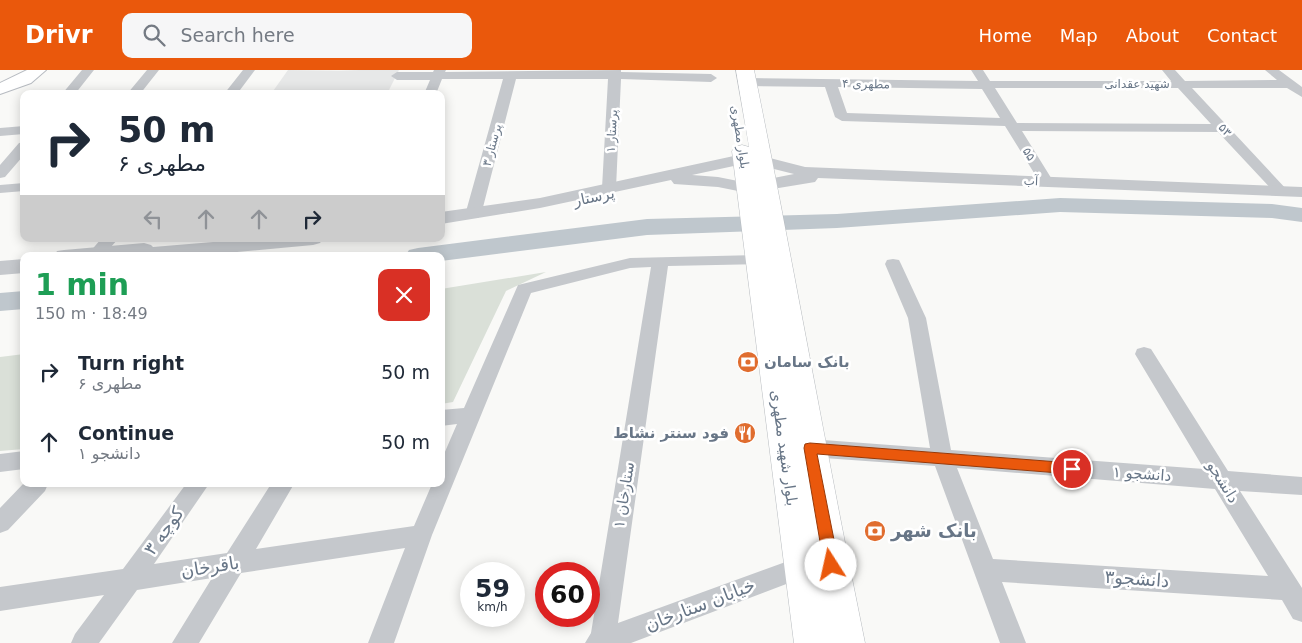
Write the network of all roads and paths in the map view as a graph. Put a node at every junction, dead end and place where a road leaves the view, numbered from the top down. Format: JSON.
{"nodes":[{"id":1,"x":88,"y":70,"type":"edge"},
{"id":2,"x":153,"y":70,"type":"edge"},
{"id":3,"x":248,"y":70,"type":"edge"},
{"id":4,"x":729,"y":70,"type":"edge"},
{"id":5,"x":899,"y":70,"type":"edge"},
{"id":6,"x":977,"y":70,"type":"edge"},
{"id":7,"x":1168,"y":70,"type":"edge"},
{"id":8,"x":1271,"y":70,"type":"edge"},
{"id":9,"x":40,"y":71,"type":"edge"},
{"id":10,"x":615,"y":72,"type":"edge"},
{"id":11,"x":439,"y":73,"type":"edge"},
{"id":12,"x":511,"y":73,"type":"edge"},
{"id":13,"x":397,"y":76,"type":"dead end"},
{"id":14,"x":746,"y":76,"type":"edge"},
{"id":15,"x":711,"y":78,"type":"dead end"},
{"id":16,"x":830,"y":84,"type":"junction"},
{"id":17,"x":1181,"y":84,"type":"junction"},
{"id":18,"x":912,"y":85,"type":"junction"},
{"id":19,"x":985,"y":85,"type":"junction"},
{"id":20,"x":1297,"y":88,"type":"edge"},
{"id":21,"x":0,"y":89,"type":"edge"},
{"id":22,"x":71,"y":90,"type":"edge"},
{"id":23,"x":136,"y":90,"type":"edge"},
{"id":24,"x":233,"y":90,"type":"edge"},
{"id":25,"x":432,"y":90,"type":"edge"},
{"id":26,"x":1011,"y":124,"type":"junction"},
{"id":27,"x":1223,"y":128,"type":"junction"},
{"id":28,"x":20,"y":130,"type":"edge"},
{"id":29,"x":0,"y":132,"type":"edge"},
{"id":30,"x":20,"y":151,"type":"edge"},
{"id":31,"x":752,"y":159,"type":"junction"},
{"id":32,"x":0,"y":174,"type":"edge"},
{"id":33,"x":1046,"y":181,"type":"junction"},
{"id":34,"x":20,"y":186,"type":"edge"},
{"id":35,"x":609,"y":188,"type":"junction"},
{"id":36,"x":0,"y":189,"type":"edge"},
{"id":37,"x":1281,"y":191,"type":"junction"},
{"id":38,"x":1302,"y":192,"type":"edge"},
{"id":39,"x":759,"y":195,"type":"junction"},
{"id":40,"x":1302,"y":198,"type":"edge"},
{"id":41,"x":473,"y":214,"type":"junction"},
{"id":42,"x":445,"y":218,"type":"edge"},
{"id":43,"x":445,"y":225,"type":"edge"},
{"id":44,"x":185,"y":242,"type":"edge"},
{"id":45,"x":281,"y":242,"type":"edge"},
{"id":46,"x":103,"y":246,"type":"edge"},
{"id":47,"x":80,"y":252,"type":"edge"},
{"id":48,"x":172,"y":252,"type":"edge"},
{"id":49,"x":764,"y":254,"type":"junction"},
{"id":50,"x":20,"y":260,"type":"edge"},
{"id":51,"x":660,"y":261,"type":"junction"},
{"id":52,"x":0,"y":262,"type":"edge"},
{"id":53,"x":892,"y":264,"type":"dead end"},
{"id":54,"x":20,"y":266,"type":"edge"},
{"id":55,"x":0,"y":268,"type":"edge"},
{"id":56,"x":1144,"y":354,"type":"dead end"},
{"id":57,"x":470,"y":415,"type":"junction"},
{"id":58,"x":445,"y":418,"type":"edge"},
{"id":59,"x":810,"y":448,"type":"junction"},
{"id":60,"x":942,"y":458,"type":"junction"},
{"id":61,"x":20,"y":460,"type":"edge"},
{"id":62,"x":0,"y":463,"type":"edge"},
{"id":63,"x":445,"y":476,"type":"edge"},
{"id":64,"x":1222,"y":480,"type":"junction"},
{"id":65,"x":1302,"y":486,"type":"edge"},
{"id":66,"x":34,"y":487,"type":"edge"},
{"id":67,"x":196,"y":487,"type":"edge"},
{"id":68,"x":281,"y":487,"type":"edge"},
{"id":69,"x":441,"y":487,"type":"edge"},
{"id":70,"x":0,"y":523,"type":"edge"},
{"id":71,"x":421,"y":535,"type":"junction"},
{"id":72,"x":234,"y":563,"type":"junction"},
{"id":73,"x":802,"y":567,"type":"junction"},
{"id":74,"x":985,"y":570,"type":"junction"},
{"id":75,"x":130,"y":579,"type":"junction"},
{"id":76,"x":1289,"y":589,"type":"junction"},
{"id":77,"x":0,"y":599,"type":"edge"},
{"id":78,"x":1302,"y":610,"type":"edge"},
{"id":79,"x":601,"y":642,"type":"edge"},
{"id":80,"x":84,"y":643,"type":"edge"},
{"id":81,"x":185,"y":643,"type":"edge"},
{"id":82,"x":381,"y":643,"type":"edge"},
{"id":83,"x":813,"y":643,"type":"edge"},
{"id":84,"x":846,"y":643,"type":"edge"},
{"id":85,"x":1013,"y":643,"type":"edge"}],
"edges":[{"from":1,"to":22,"type":"street"},
{"from":2,"to":23,"type":"street"},
{"from":3,"to":24,"type":"street"},
{"from":4,"to":31,"type":"main road","name":"بلوار مطهری"},
{"from":5,"to":18,"type":"street"},
{"from":6,"to":19,"type":"street","name":"۵۵"},
{"from":7,"to":17,"type":"street","name":"۵۳"},
{"from":8,"to":20,"type":"street"},
{"from":9,"to":21,"type":"main road"},
{"from":10,"to":12,"type":"street"},
{"from":10,"to":15,"type":"street"},
{"from":10,"to":35,"type":"street","name":"پرستار ۱"},
{"from":11,"to":12,"type":"street"},
{"from":11,"to":13,"type":"street"},
{"from":11,"to":25,"type":"street"},
{"from":12,"to":41,"type":"street","name":"پرستار ۳"},
{"from":14,"to":16,"type":"street","name":"مطهری ۴"},
{"from":14,"to":31,"type":"main road","name":"بلوار مطهری"},
{"from":16,"to":18,"type":"street","name":"مطهری ۴"},
{"from":16,"to":26,"type":"street"},
{"from":17,"to":19,"type":"street","name":"شهید عقدانی"},
{"from":17,"to":20,"type":"street","name":"شهید عقدانی"},
{"from":17,"to":27,"type":"street","name":"۵۳"},
{"from":18,"to":19,"type":"street","name":"مطهری ۴"},
{"from":19,"to":26,"type":"street","name":"۵۵"},
{"from":26,"to":27,"type":"street"},
{"from":26,"to":33,"type":"street","name":"۵۵"},
{"from":27,"to":37,"type":"street","name":"۵۳"},
{"from":28,"to":29,"type":"street"},
{"from":30,"to":32,"type":"street"},
{"from":31,"to":33,"type":"street","name":"آب"},
{"from":31,"to":35,"type":"street","name":"پرستار"},
{"from":31,"to":39,"type":"main road","name":"بلوار مطهری"},
{"from":33,"to":37,"type":"street","name":"آب"},
{"from":34,"to":36,"type":"street"},
{"from":35,"to":41,"type":"street","name":"پرستار"},
{"from":37,"to":38,"type":"street","name":"آب"},
{"from":39,"to":40,"type":"street","name":"آب"},
{"from":39,"to":43,"type":"street","name":"پرستار"},
{"from":39,"to":49,"type":"main road","name":"بلوار مطهری"},
{"from":41,"to":42,"type":"street","name":"پرستار"},
{"from":44,"to":46,"type":"street"},
{"from":45,"to":48,"type":"street"},
{"from":46,"to":47,"type":"street"},
{"from":49,"to":51,"type":"street"},
{"from":49,"to":59,"type":"main road","name":"بلوار شهید مطهری"},
{"from":49,"to":73,"type":"main road","name":"بلوار شهید مطهری"},
{"from":50,"to":52,"type":"street"},
{"from":51,"to":57,"type":"street"},
{"from":51,"to":79,"type":"street","name":"ستارخان ۱"},
{"from":53,"to":60,"type":"street"},
{"from":54,"to":55,"type":"street"},
{"from":56,"to":64,"type":"street","name":"دانشجو"},
{"from":57,"to":58,"type":"street"},
{"from":57,"to":63,"type":"street"},
{"from":59,"to":60,"type":"street"},
{"from":59,"to":84,"type":"main road","name":"بلوار شهید مطهری"},
{"from":60,"to":64,"type":"street","name":"دانشجو ۱"},
{"from":60,"to":74,"type":"street"},
{"from":61,"to":62,"type":"street"},
{"from":64,"to":65,"type":"street","name":"دانشجو ۱"},
{"from":64,"to":76,"type":"street","name":"دانشجو"},
{"from":66,"to":70,"type":"street"},
{"from":67,"to":75,"type":"street","name":"کوچه ۳"},
{"from":68,"to":72,"type":"street"},
{"from":69,"to":71,"type":"street"},
{"from":71,"to":72,"type":"street","name":"باقرخان"},
{"from":71,"to":82,"type":"street"},
{"from":72,"to":75,"type":"street","name":"باقرخان"},
{"from":72,"to":81,"type":"street"},
{"from":73,"to":79,"type":"street","name":"خیابان ستارخان"},
{"from":73,"to":83,"type":"main road","name":"بلوار شهید مطهری"},
{"from":74,"to":76,"type":"street","name":"دانشجو۳"},
{"from":74,"to":85,"type":"street"},
{"from":75,"to":77,"type":"street","name":"باقرخان"},
{"from":75,"to":80,"type":"street","name":"کوچه ۳"},
{"from":76,"to":78,"type":"street","name":"دانشجو"}]}
